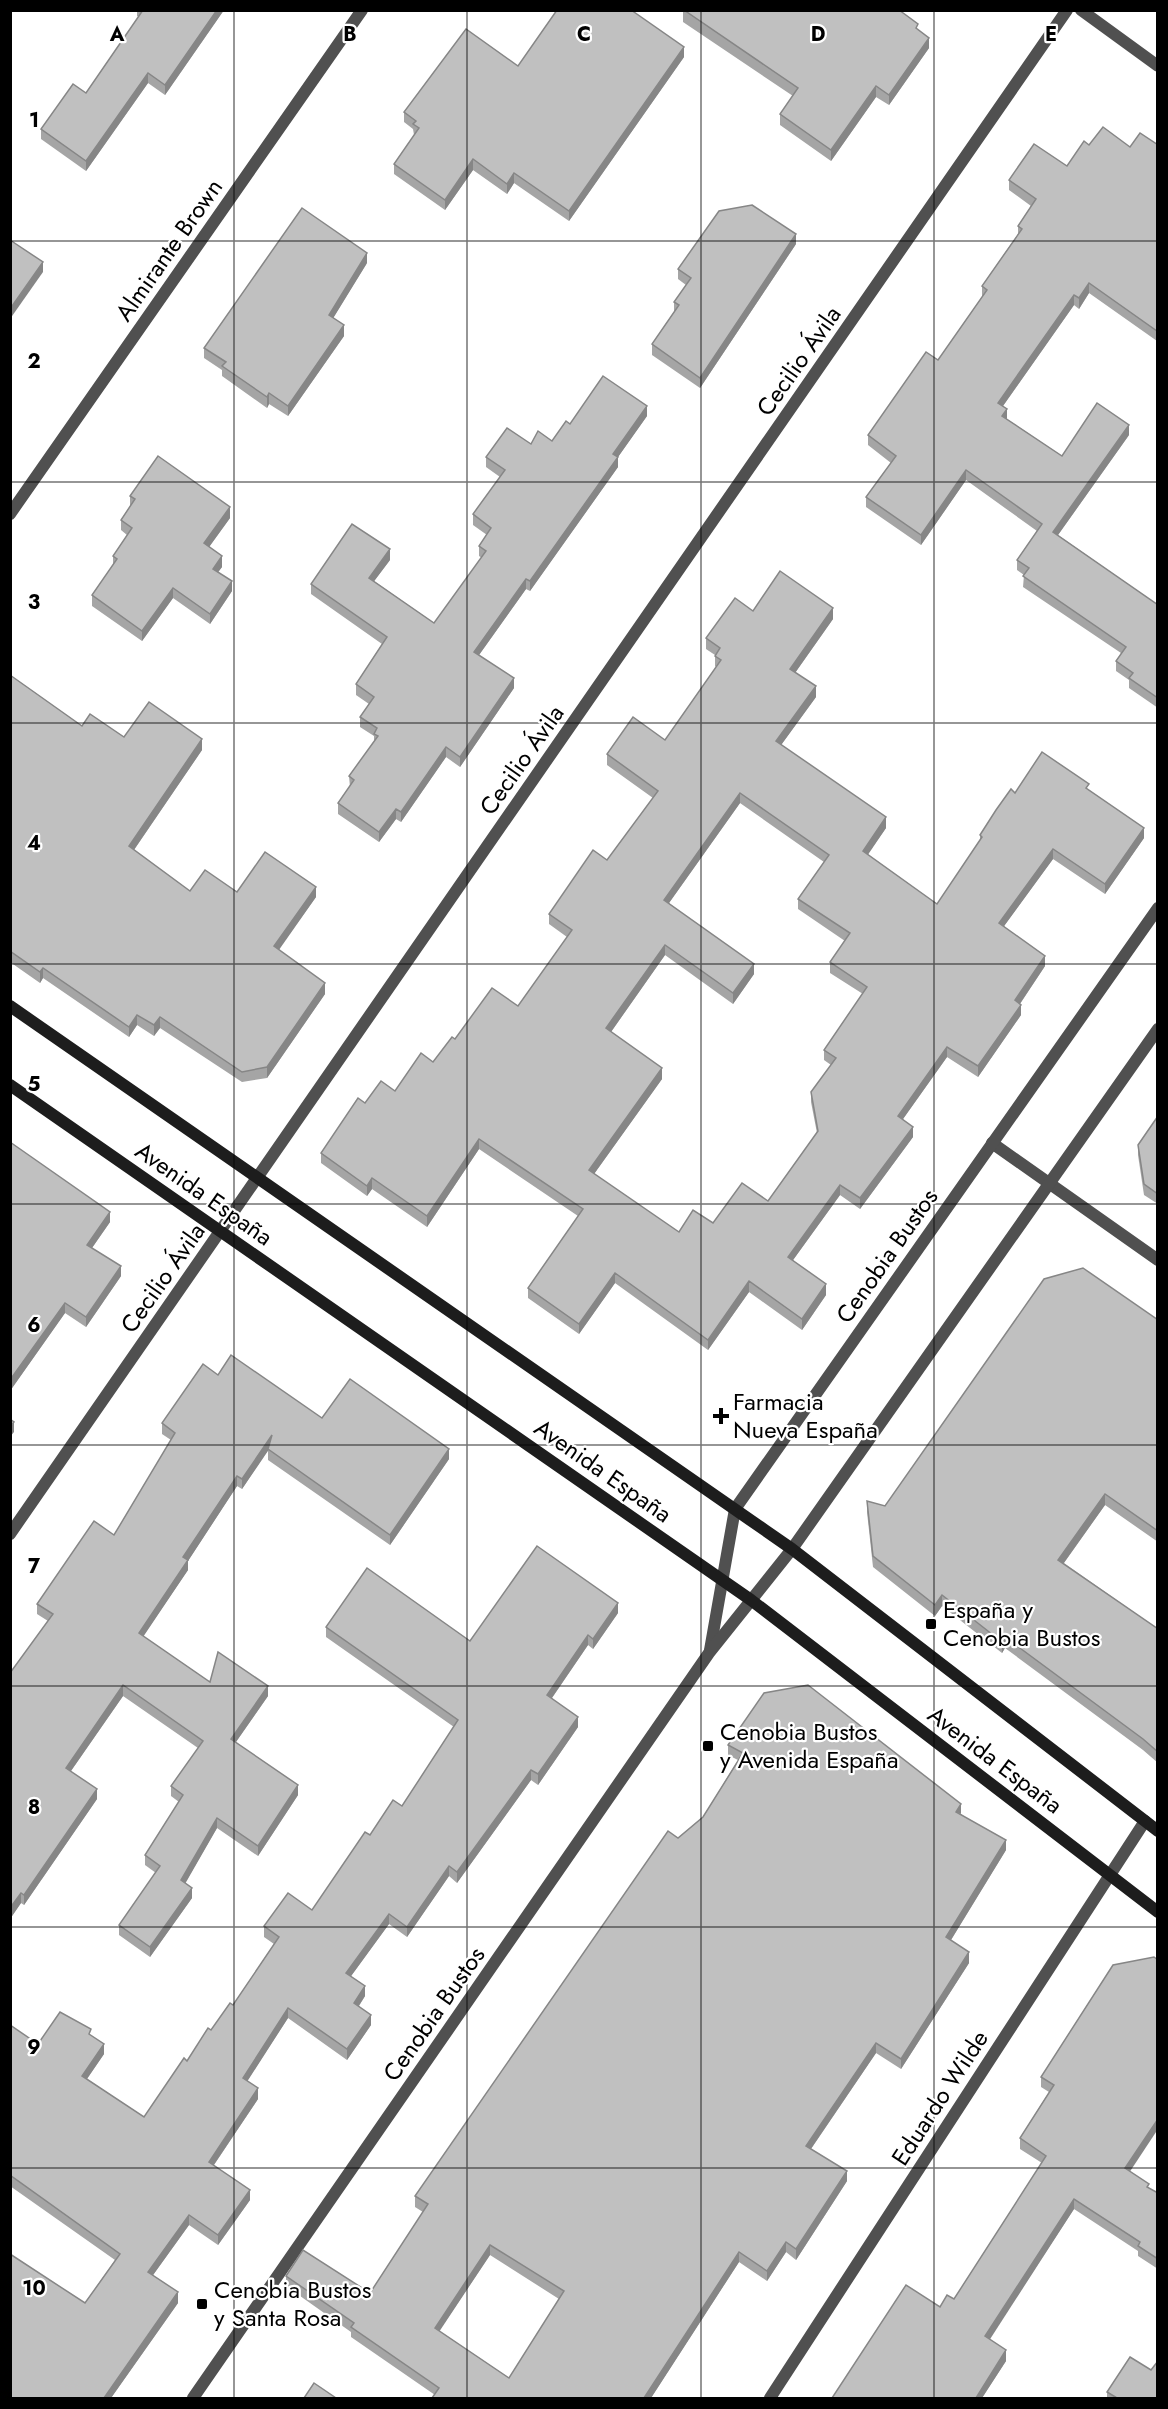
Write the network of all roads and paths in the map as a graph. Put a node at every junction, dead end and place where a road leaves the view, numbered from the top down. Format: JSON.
{"nodes":[{"id":1,"x":362,"y":10,"type":"edge"},
{"id":2,"x":1067,"y":10,"type":"edge"},
{"id":3,"x":1081,"y":10,"type":"edge"},
{"id":4,"x":1158,"y":66,"type":"edge"},
{"id":5,"x":10,"y":514,"type":"edge"},
{"id":6,"x":1158,"y":908,"type":"edge"},
{"id":7,"x":10,"y":1006,"type":"edge"},
{"id":8,"x":1158,"y":1029,"type":"edge"},
{"id":9,"x":10,"y":1085,"type":"edge"},
{"id":10,"x":992,"y":1143,"type":"junction"},
{"id":11,"x":258,"y":1178,"type":"junction"},
{"id":12,"x":1049,"y":1183,"type":"junction"},
{"id":13,"x":220,"y":1231,"type":"junction"},
{"id":14,"x":1158,"y":1260,"type":"edge"},
{"id":15,"x":735,"y":1509,"type":"junction"},
{"id":16,"x":10,"y":1534,"type":"edge"},
{"id":17,"x":792,"y":1549,"type":"junction"},
{"id":18,"x":722,"y":1580,"type":"junction"},
{"id":19,"x":751,"y":1600,"type":"junction"},
{"id":20,"x":710,"y":1653,"type":"junction"},
{"id":21,"x":1145,"y":1821,"type":"junction"},
{"id":22,"x":1158,"y":1831,"type":"edge"},
{"id":23,"x":1110,"y":1875,"type":"junction"},
{"id":24,"x":1158,"y":1912,"type":"edge"},
{"id":25,"x":193,"y":2398,"type":"edge"},
{"id":26,"x":770,"y":2398,"type":"edge"}],
"edges":[{"from":1,"to":5,"type":"street","name":"Almirante Brown"},
{"from":2,"to":11,"type":"street","name":"Cecilio Ávila"},
{"from":3,"to":4,"type":"street"},
{"from":6,"to":10,"type":"street","name":"Cenobia Bustos"},
{"from":7,"to":11,"type":"main road","name":"Avenida España"},
{"from":8,"to":12,"type":"street","name":"Cenobia Bustos"},
{"from":9,"to":13,"type":"main road","name":"Avenida España"},
{"from":10,"to":12,"type":"street"},
{"from":10,"to":15,"type":"street","name":"Cenobia Bustos"},
{"from":11,"to":13,"type":"street","name":"Cecilio Ávila"},
{"from":11,"to":15,"type":"main road","name":"Avenida España"},
{"from":12,"to":14,"type":"street"},
{"from":12,"to":17,"type":"street","name":"Cenobia Bustos"},
{"from":13,"to":16,"type":"street","name":"Cecilio Ávila"},
{"from":13,"to":18,"type":"main road","name":"Avenida España"},
{"from":15,"to":17,"type":"main road","name":"Avenida España"},
{"from":15,"to":18,"type":"street","name":"Cenobia Bustos"},
{"from":17,"to":19,"type":"street","name":"Cenobia Bustos"},
{"from":17,"to":21,"type":"main road","name":"Avenida España"},
{"from":18,"to":19,"type":"main road","name":"Avenida España"},
{"from":18,"to":20,"type":"street","name":"Cenobia Bustos"},
{"from":19,"to":20,"type":"street","name":"Cenobia Bustos"},
{"from":19,"to":23,"type":"main road","name":"Avenida España"},
{"from":20,"to":25,"type":"street","name":"Cenobia Bustos"},
{"from":21,"to":22,"type":"main road","name":"Avenida España"},
{"from":21,"to":23,"type":"street","name":"Eduardo Wilde"},
{"from":23,"to":24,"type":"main road","name":"Avenida España"},
{"from":23,"to":26,"type":"street","name":"Eduardo Wilde"}]}
